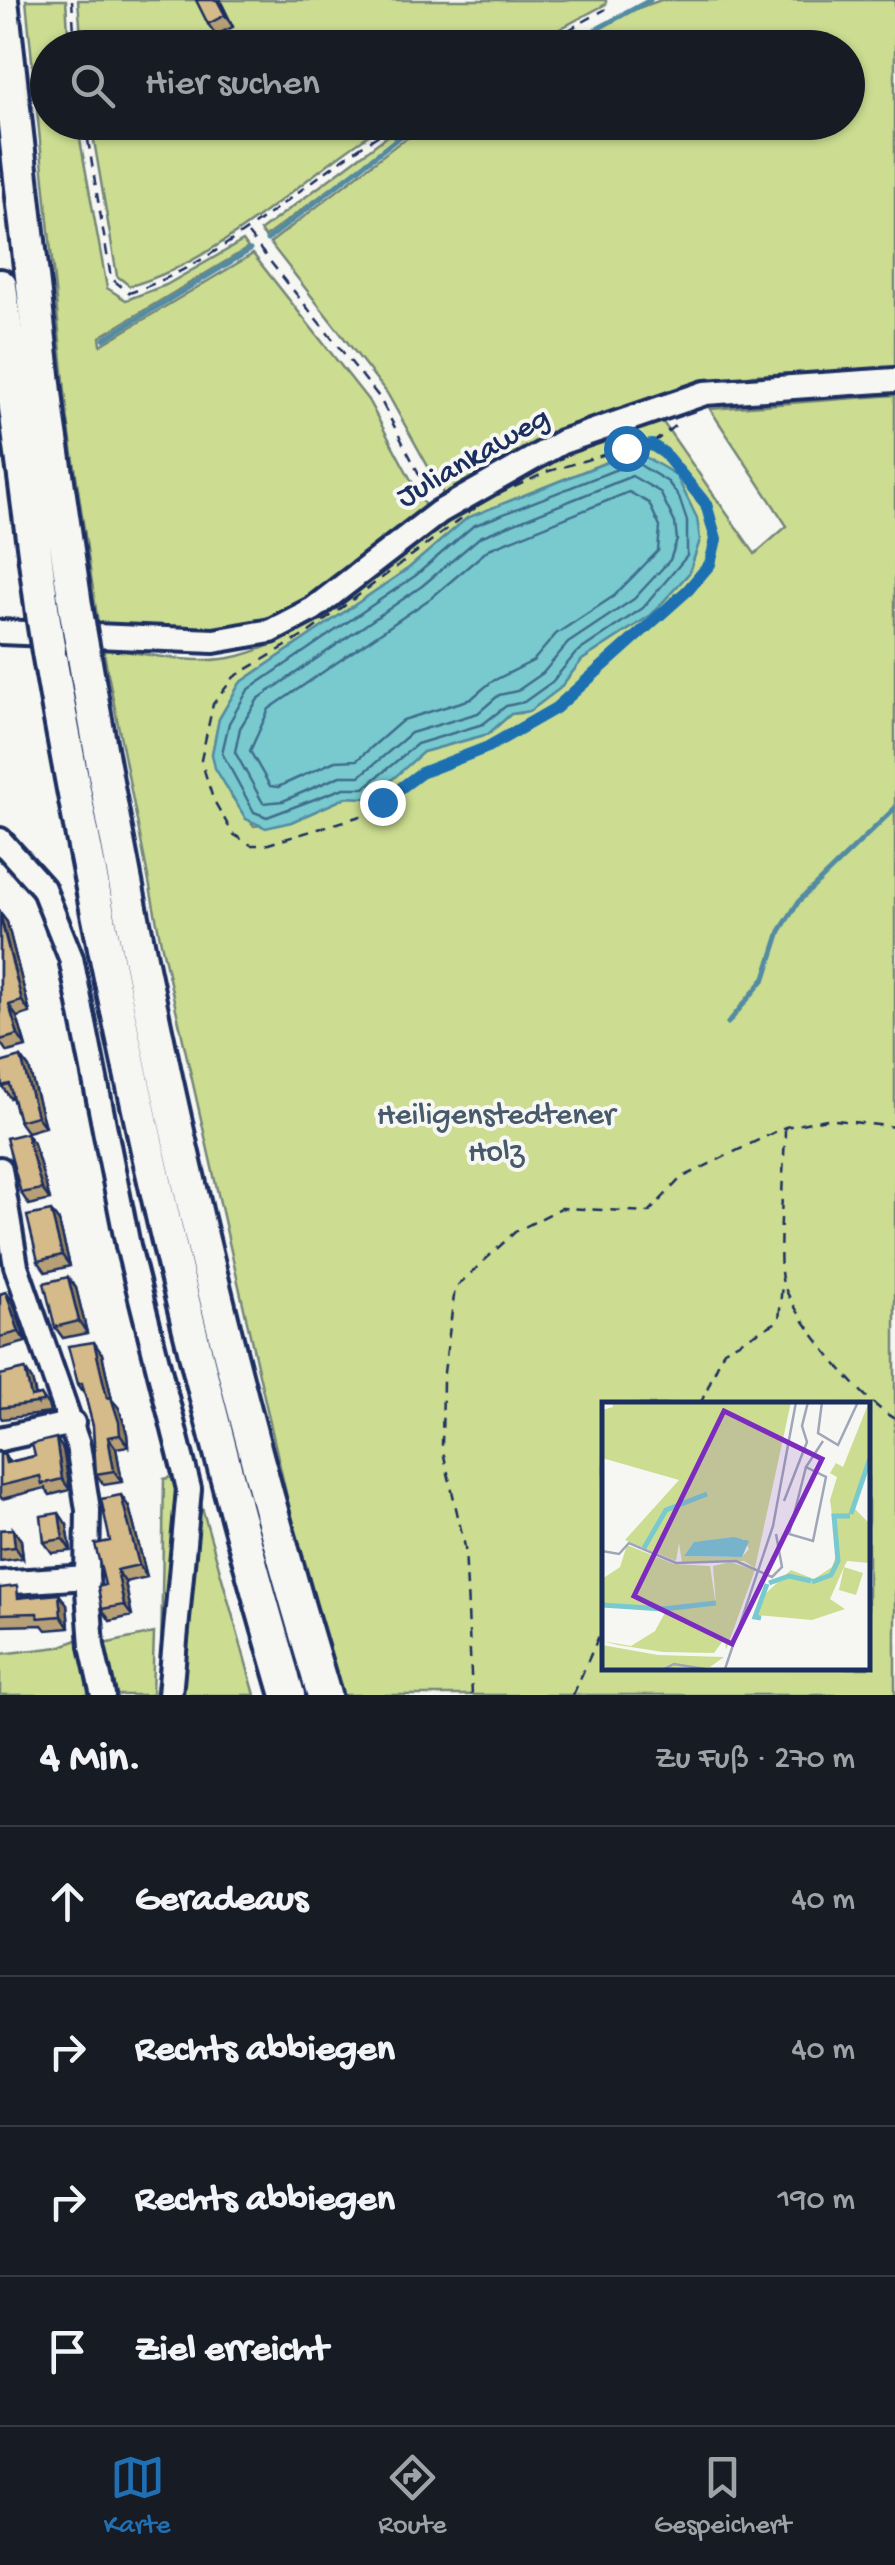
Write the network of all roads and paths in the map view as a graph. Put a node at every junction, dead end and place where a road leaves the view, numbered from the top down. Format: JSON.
{"nodes":[{"id":1,"x":2,"y":0,"type":"edge"},
{"id":2,"x":72,"y":0,"type":"edge"},
{"id":3,"x":606,"y":9,"type":"dead end"},
{"id":4,"x":74,"y":30,"type":"edge"},
{"id":5,"x":568,"y":30,"type":"edge"},
{"id":6,"x":88,"y":140,"type":"edge"},
{"id":7,"x":375,"y":140,"type":"edge"},
{"id":8,"x":248,"y":233,"type":"junction"},
{"id":9,"x":0,"y":286,"type":"edge"},
{"id":10,"x":895,"y":380,"type":"edge"},
{"id":11,"x":687,"y":418,"type":"dead end"},
{"id":12,"x":652,"y":445,"type":"junction"},
{"id":13,"x":439,"y":512,"type":"junction"},
{"id":14,"x":60,"y":613,"type":"junction"},
{"id":15,"x":0,"y":632,"type":"edge"},
{"id":16,"x":96,"y":644,"type":"junction"},
{"id":17,"x":0,"y":840,"type":"edge"},
{"id":18,"x":786,"y":1127,"type":"junction"},
{"id":19,"x":895,"y":1127,"type":"edge"},
{"id":20,"x":0,"y":1169,"type":"edge"},
{"id":21,"x":782,"y":1282,"type":"junction"},
{"id":22,"x":11,"y":1286,"type":"edge"},
{"id":23,"x":701,"y":1402,"type":"edge"},
{"id":24,"x":869,"y":1402,"type":"edge"},
{"id":25,"x":870,"y":1403,"type":"edge"},
{"id":26,"x":895,"y":1419,"type":"edge"},
{"id":27,"x":73,"y":1424,"type":"junction"},
{"id":28,"x":0,"y":1439,"type":"edge"},
{"id":29,"x":88,"y":1577,"type":"junction"},
{"id":30,"x":0,"y":1584,"type":"edge"},
{"id":31,"x":602,"y":1629,"type":"edge"},
{"id":32,"x":103,"y":1695,"type":"edge"},
{"id":33,"x":170,"y":1695,"type":"edge"},
{"id":34,"x":288,"y":1695,"type":"edge"},
{"id":35,"x":324,"y":1695,"type":"edge"},
{"id":36,"x":472,"y":1695,"type":"edge"},
{"id":37,"x":573,"y":1695,"type":"edge"}],
"edges":[{"from":1,"to":14,"type":"highway"},
{"from":2,"to":4,"type":"path"},
{"from":3,"to":5,"type":"path"},
{"from":6,"to":8,"type":"path"},
{"from":7,"to":8,"type":"path"},
{"from":8,"to":13,"type":"path"},
{"from":9,"to":14,"type":"highway"},
{"from":10,"to":13,"type":"street","name":"Juliankaweg"},
{"from":11,"to":12,"type":"path"},
{"from":12,"to":12,"type":"path"},
{"from":13,"to":16,"type":"street","name":"Juliankaweg"},
{"from":14,"to":16,"type":"highway","bridge":true},
{"from":14,"to":34,"type":"highway","bridge":true},
{"from":15,"to":16,"type":"street","name":"Juliankaweg"},
{"from":16,"to":35,"type":"highway"},
{"from":17,"to":33,"type":"street"},
{"from":18,"to":19,"type":"path"},
{"from":18,"to":21,"type":"path"},
{"from":18,"to":36,"type":"path"},
{"from":20,"to":22,"type":"street"},
{"from":21,"to":23,"type":"path"},
{"from":21,"to":24,"type":"path"},
{"from":22,"to":27,"type":"street"},
{"from":25,"to":26,"type":"path"},
{"from":27,"to":28,"type":"street"},
{"from":27,"to":29,"type":"street"},
{"from":29,"to":30,"type":"street"},
{"from":29,"to":32,"type":"street"},
{"from":31,"to":37,"type":"path"}]}
